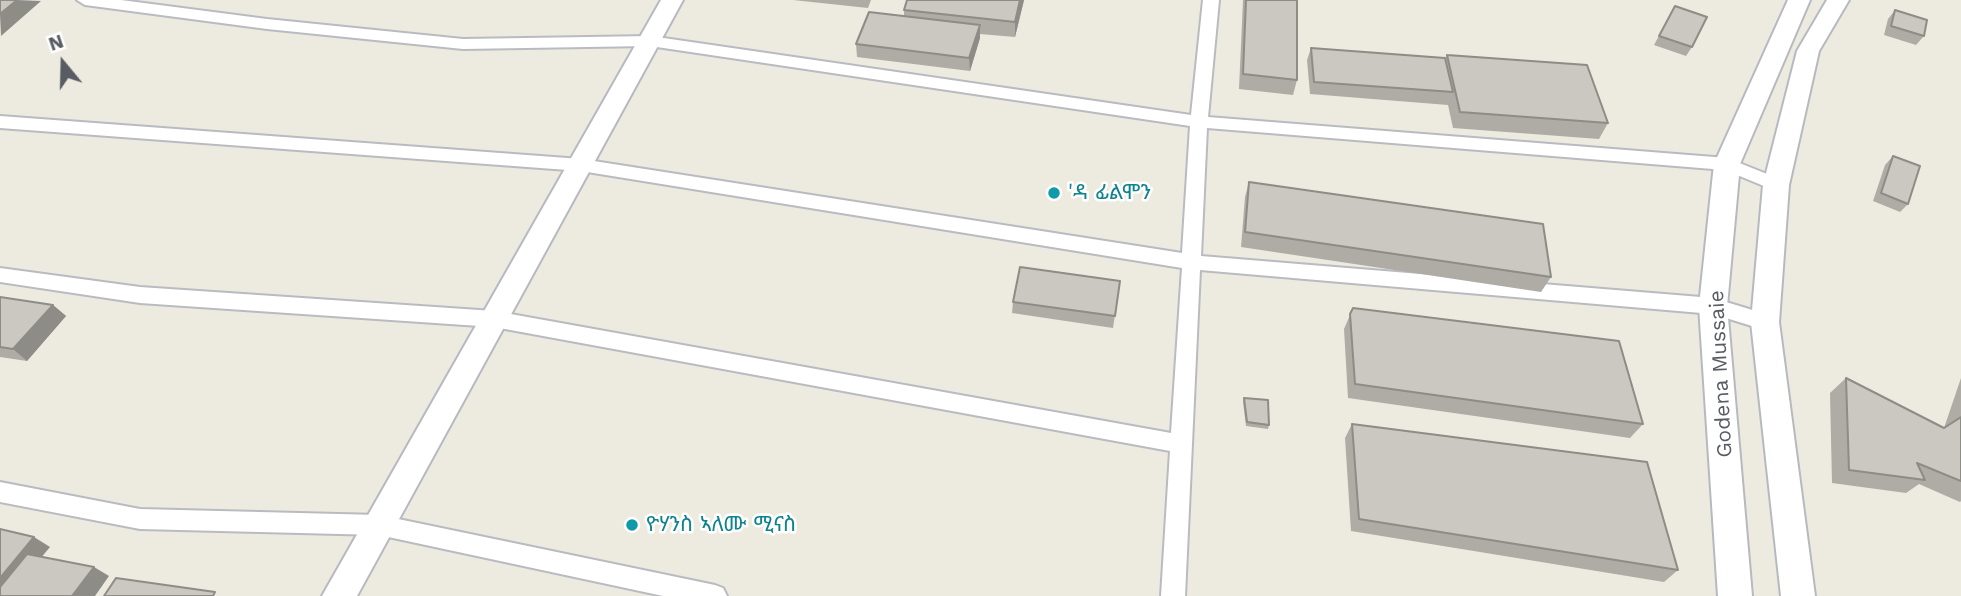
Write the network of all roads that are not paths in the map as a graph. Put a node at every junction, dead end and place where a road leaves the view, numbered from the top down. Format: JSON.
{"nodes":[{"id":1,"x":85,"y":0,"type":"edge"},
{"id":2,"x":672,"y":0,"type":"edge"},
{"id":3,"x":1211,"y":0,"type":"edge"},
{"id":4,"x":1799,"y":0,"type":"edge"},
{"id":5,"x":1838,"y":0,"type":"edge"},
{"id":6,"x":650,"y":41,"type":"junction"},
{"id":7,"x":0,"y":122,"type":"edge"},
{"id":8,"x":1199,"y":122,"type":"junction"},
{"id":9,"x":1727,"y":164,"type":"junction"},
{"id":10,"x":581,"y":165,"type":"junction"},
{"id":11,"x":1776,"y":185,"type":"junction"},
{"id":12,"x":1192,"y":262,"type":"junction"},
{"id":13,"x":0,"y":275,"type":"edge"},
{"id":14,"x":1713,"y":306,"type":"junction"},
{"id":15,"x":494,"y":319,"type":"junction"},
{"id":16,"x":1765,"y":322,"type":"junction"},
{"id":17,"x":1180,"y":444,"type":"junction"},
{"id":18,"x":0,"y":492,"type":"edge"},
{"id":19,"x":379,"y":525,"type":"junction"},
{"id":20,"x":339,"y":596,"type":"edge"},
{"id":21,"x":715,"y":596,"type":"edge"},
{"id":22,"x":1173,"y":596,"type":"edge"},
{"id":23,"x":1735,"y":596,"type":"edge"},
{"id":24,"x":1798,"y":596,"type":"edge"}],
"edges":[{"from":1,"to":6,"type":"street"},
{"from":2,"to":6,"type":"street"},
{"from":3,"to":8,"type":"street"},
{"from":4,"to":9,"type":"street","name":"Godena Mussaie"},
{"from":5,"to":11,"type":"street"},
{"from":6,"to":8,"type":"street"},
{"from":6,"to":10,"type":"street"},
{"from":7,"to":10,"type":"street"},
{"from":8,"to":9,"type":"street"},
{"from":8,"to":12,"type":"street"},
{"from":9,"to":11,"type":"street"},
{"from":9,"to":14,"type":"street","name":"Godena Mussaie"},
{"from":10,"to":12,"type":"street"},
{"from":10,"to":15,"type":"street"},
{"from":11,"to":16,"type":"street"},
{"from":12,"to":14,"type":"street"},
{"from":12,"to":17,"type":"street"},
{"from":13,"to":15,"type":"street"},
{"from":14,"to":16,"type":"street"},
{"from":14,"to":23,"type":"street","name":"Godena Mussaie"},
{"from":15,"to":17,"type":"street"},
{"from":15,"to":19,"type":"street"},
{"from":16,"to":24,"type":"street"},
{"from":17,"to":22,"type":"street"},
{"from":18,"to":19,"type":"street"},
{"from":19,"to":20,"type":"street"},
{"from":19,"to":21,"type":"street"}]}
